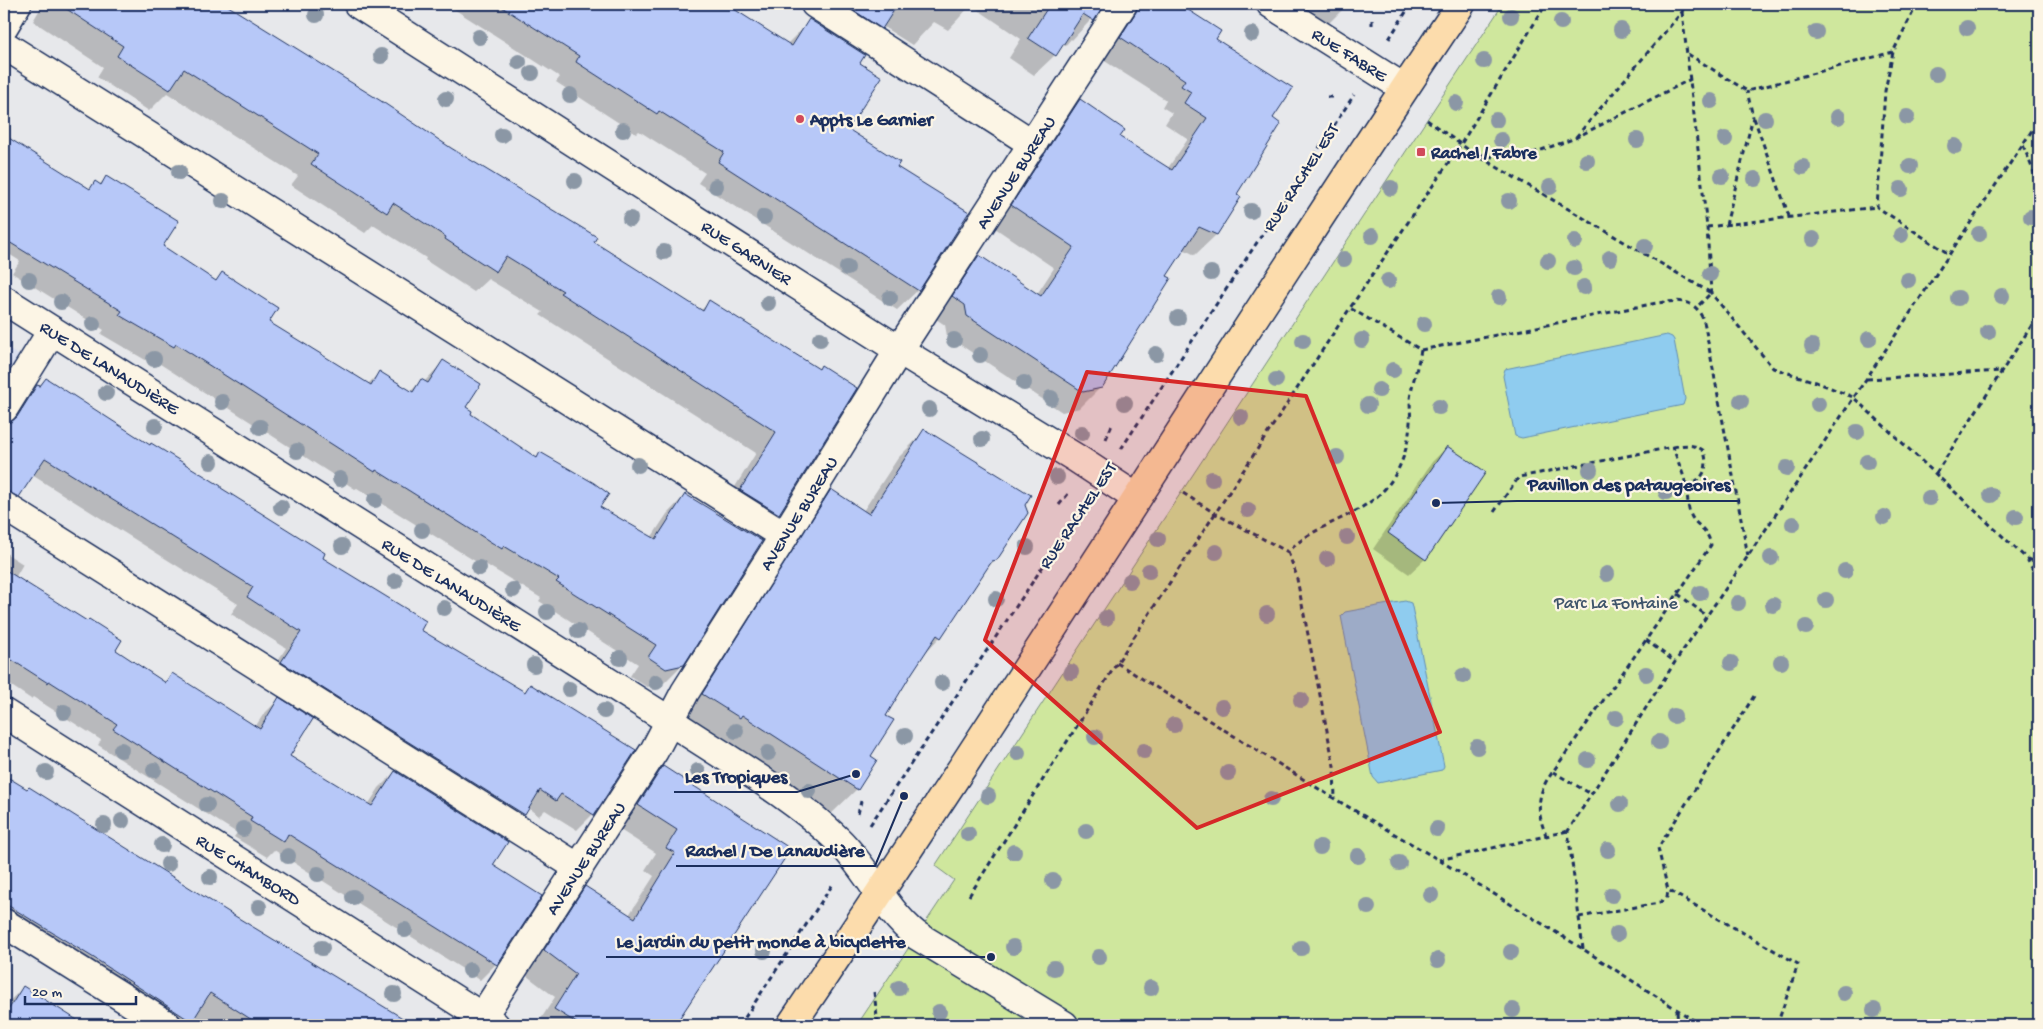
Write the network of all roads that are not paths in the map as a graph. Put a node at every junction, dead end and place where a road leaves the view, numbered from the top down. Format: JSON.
{"nodes":[{"id":1,"x":17,"y":4,"type":"edge"},
{"id":2,"x":358,"y":4,"type":"edge"},
{"id":3,"x":815,"y":4,"type":"edge"},
{"id":4,"x":1123,"y":4,"type":"edge"},
{"id":5,"x":1271,"y":4,"type":"edge"},
{"id":6,"x":1461,"y":4,"type":"edge"},
{"id":7,"x":4,"y":26,"type":"edge"},
{"id":8,"x":4,"y":45,"type":"edge"},
{"id":9,"x":1404,"y":88,"type":"junction"},
{"id":10,"x":1034,"y":144,"type":"junction"},
{"id":11,"x":4,"y":300,"type":"edge"},
{"id":12,"x":52,"y":331,"type":"junction"},
{"id":13,"x":899,"y":350,"type":"junction"},
{"id":14,"x":4,"y":408,"type":"edge"},
{"id":15,"x":1137,"y":498,"type":"junction"},
{"id":16,"x":4,"y":506,"type":"edge"},
{"id":17,"x":784,"y":536,"type":"junction"},
{"id":18,"x":4,"y":713,"type":"edge"},
{"id":19,"x":670,"y":721,"type":"junction"},
{"id":20,"x":579,"y":868,"type":"junction"},
{"id":21,"x":878,"y":894,"type":"junction"},
{"id":22,"x":4,"y":923,"type":"edge"},
{"id":23,"x":484,"y":1023,"type":"edge"},
{"id":24,"x":167,"y":1025,"type":"edge"},
{"id":25,"x":791,"y":1025,"type":"edge"},
{"id":26,"x":1064,"y":1025,"type":"edge"}],
"edges":[{"from":1,"to":7,"type":"street"},
{"from":2,"to":13,"type":"street","name":"RUE GARNIER"},
{"from":3,"to":10,"type":"street"},
{"from":4,"to":10,"type":"street","name":"AVENUE BUREAU"},
{"from":5,"to":9,"type":"street","name":"RUE FABRE"},
{"from":6,"to":9,"type":"main road"},
{"from":8,"to":17,"type":"street"},
{"from":9,"to":15,"type":"main road"},
{"from":10,"to":13,"type":"street","name":"AVENUE BUREAU"},
{"from":11,"to":12,"type":"street","name":"RUE DE LANAUDIÈRE"},
{"from":12,"to":14,"type":"street"},
{"from":12,"to":19,"type":"street","name":"RUE DE LANAUDIÈRE"},
{"from":13,"to":15,"type":"street","name":"RUE GARNIER"},
{"from":13,"to":17,"type":"street","name":"AVENUE BUREAU"},
{"from":15,"to":21,"type":"main road"},
{"from":16,"to":20,"type":"street"},
{"from":17,"to":19,"type":"street","name":"AVENUE BUREAU"},
{"from":18,"to":23,"type":"street","name":"RUE CHAMBORD"},
{"from":19,"to":20,"type":"street","name":"AVENUE BUREAU"},
{"from":19,"to":21,"type":"street","name":"RUE DE LANAUDIÈRE"},
{"from":20,"to":23,"type":"street","name":"AVENUE BUREAU"},
{"from":21,"to":25,"type":"main road"},
{"from":21,"to":26,"type":"street","name":"RUE DE LANAUDIÈRE"},
{"from":22,"to":24,"type":"street"}]}
